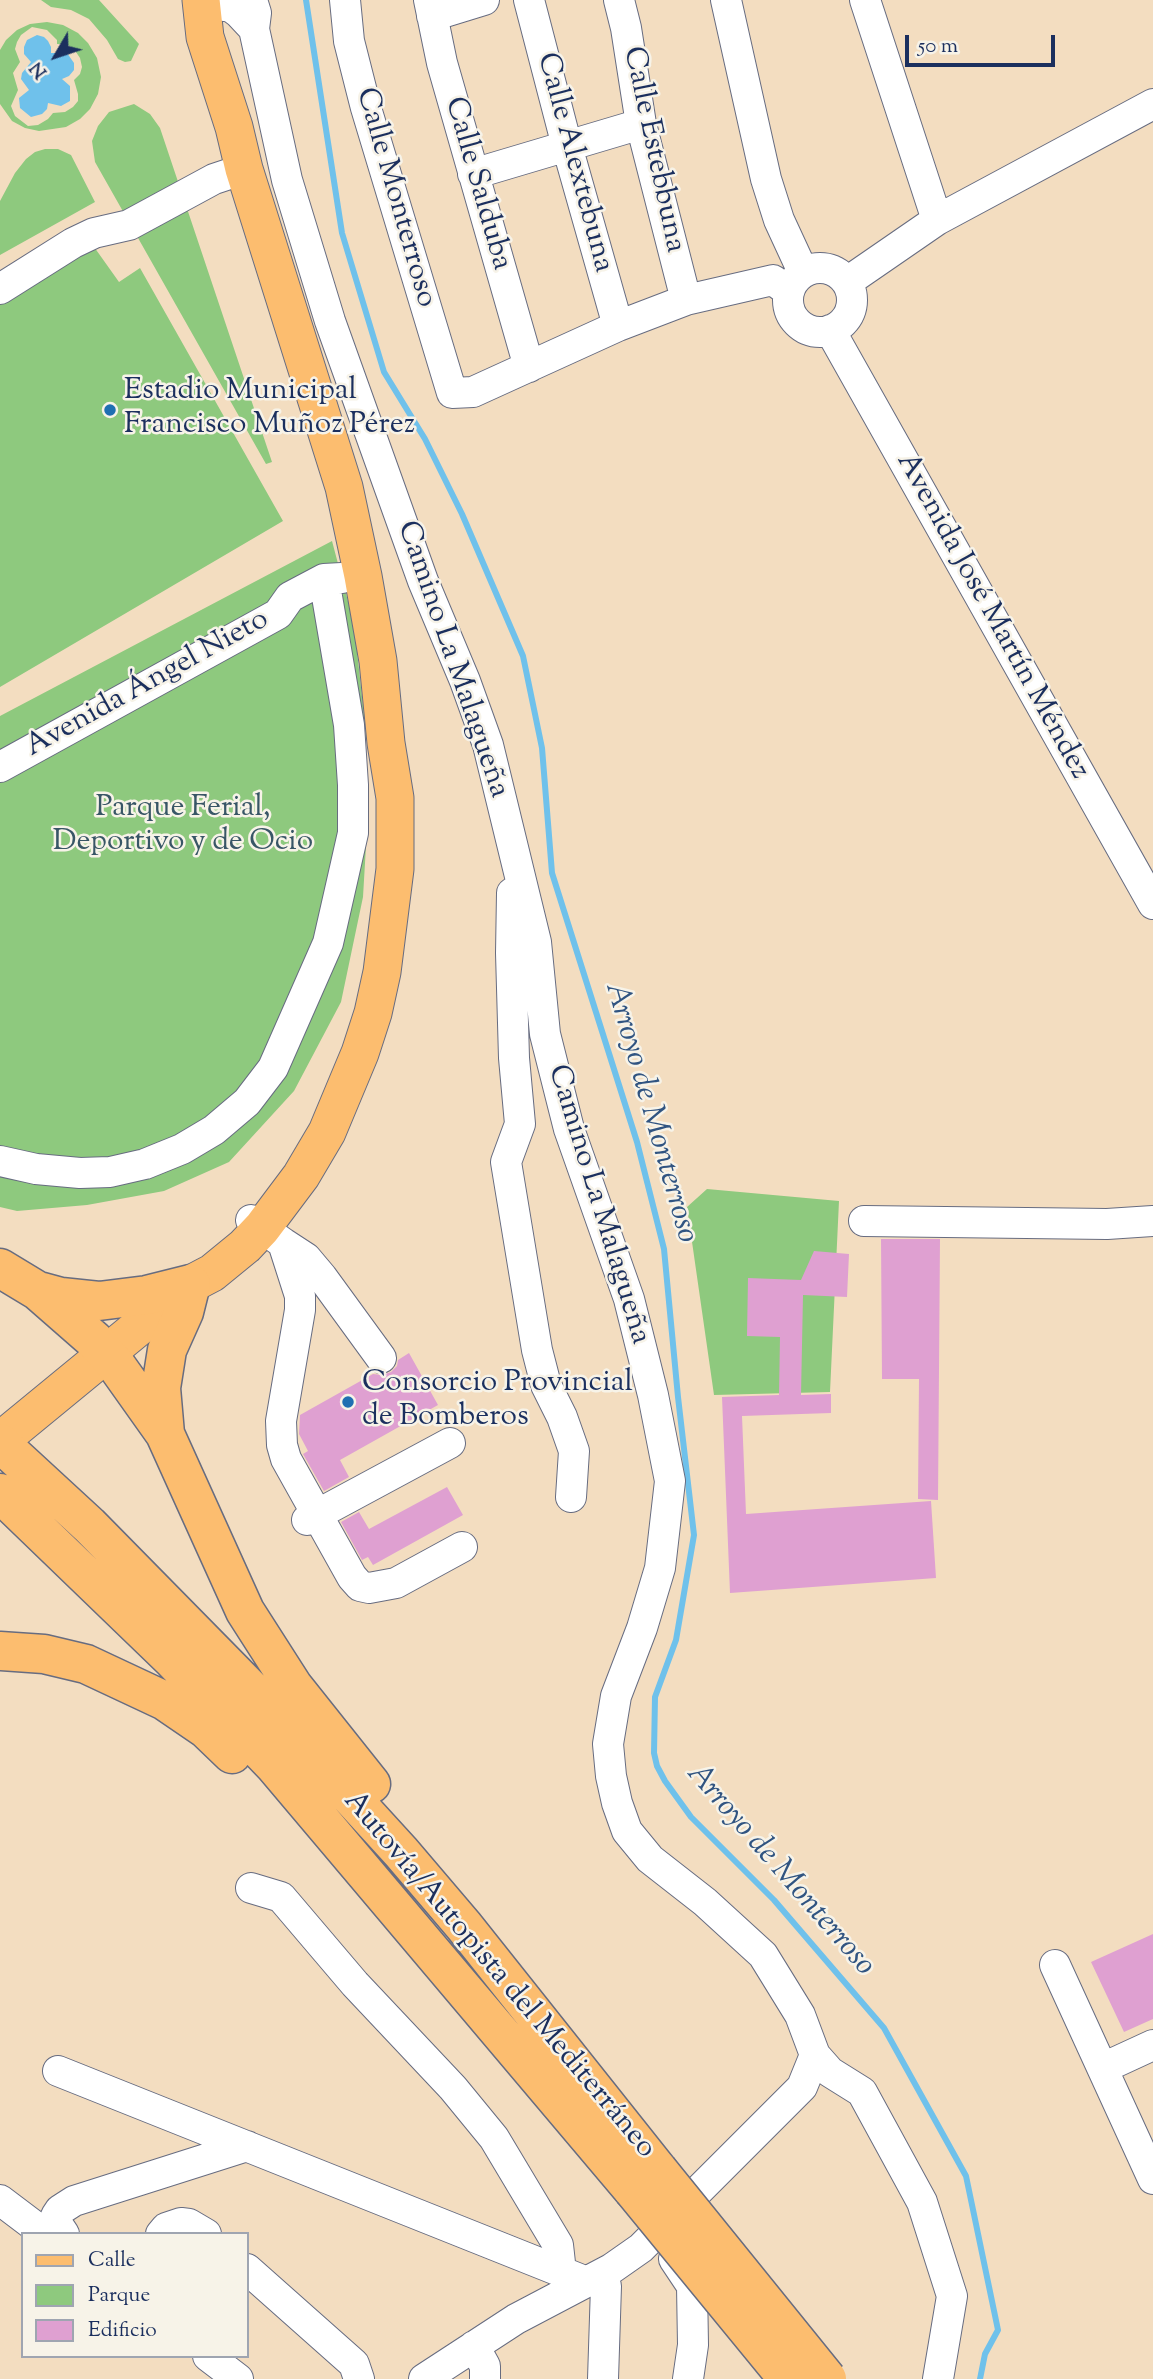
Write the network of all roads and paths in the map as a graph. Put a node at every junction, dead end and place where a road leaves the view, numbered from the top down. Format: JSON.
{"nodes":[{"id":1,"x":345,"y":0,"type":"edge"},
{"id":2,"x":484,"y":0,"type":"edge"},
{"id":3,"x":529,"y":0,"type":"edge"},
{"id":4,"x":619,"y":0,"type":"edge"},
{"id":5,"x":726,"y":0,"type":"edge"},
{"id":6,"x":865,"y":0,"type":"edge"},
{"id":7,"x":228,"y":6,"type":"edge"},
{"id":8,"x":431,"y":8,"type":"edge"},
{"id":9,"x":1153,"y":104,"type":"edge"},
{"id":10,"x":641,"y":124,"type":"junction"},
{"id":11,"x":567,"y":146,"type":"junction"},
{"id":12,"x":244,"y":169,"type":"junction"},
{"id":13,"x":473,"y":174,"type":"junction"},
{"id":14,"x":937,"y":220,"type":"junction"},
{"id":15,"x":796,"y":281,"type":"junction"},
{"id":16,"x":847,"y":282,"type":"junction"},
{"id":17,"x":0,"y":289,"type":"edge"},
{"id":18,"x":686,"y":300,"type":"junction"},
{"id":19,"x":618,"y":326,"type":"junction"},
{"id":20,"x":830,"y":330,"type":"junction"},
{"id":21,"x":529,"y":367,"type":"junction"},
{"id":22,"x":363,"y":576,"type":"junction"},
{"id":23,"x":324,"y":579,"type":"junction"},
{"id":24,"x":290,"y":597,"type":"junction"},
{"id":25,"x":0,"y":744,"type":"edge"},
{"id":26,"x":0,"y":767,"type":"edge"},
{"id":27,"x":522,"y":885,"type":"junction"},
{"id":28,"x":1153,"y":904,"type":"edge"},
{"id":29,"x":1,"y":1158,"type":"edge"},
{"id":30,"x":1153,"y":1220,"type":"edge"},
{"id":31,"x":864,"y":1222,"type":"dead end"},
{"id":32,"x":265,"y":1230,"type":"junction"},
{"id":33,"x":0,"y":1268,"type":"edge"},
{"id":34,"x":191,"y":1284,"type":"junction"},
{"id":35,"x":38,"y":1291,"type":"junction"},
{"id":36,"x":107,"y":1354,"type":"junction"},
{"id":37,"x":381,"y":1358,"type":"dead end"},
{"id":38,"x":165,"y":1434,"type":"junction"},
{"id":39,"x":0,"y":1442,"type":"edge"},
{"id":40,"x":450,"y":1443,"type":"dead end"},
{"id":41,"x":0,"y":1493,"type":"edge"},
{"id":42,"x":571,"y":1497,"type":"dead end"},
{"id":43,"x":311,"y":1517,"type":"junction"},
{"id":44,"x":462,"y":1547,"type":"dead end"},
{"id":45,"x":0,"y":1651,"type":"edge"},
{"id":46,"x":341,"y":1844,"type":"junction"},
{"id":47,"x":251,"y":1888,"type":"dead end"},
{"id":48,"x":464,"y":1926,"type":"junction"},
{"id":49,"x":1055,"y":1965,"type":"dead end"},
{"id":50,"x":1153,"y":2045,"type":"edge"},
{"id":51,"x":815,"y":2055,"type":"junction"},
{"id":52,"x":1102,"y":2068,"type":"junction"},
{"id":53,"x":58,"y":2071,"type":"dead end"},
{"id":54,"x":247,"y":2146,"type":"junction"},
{"id":55,"x":1153,"y":2179,"type":"edge"},
{"id":56,"x":646,"y":2180,"type":"junction"},
{"id":57,"x":0,"y":2200,"type":"edge"},
{"id":58,"x":42,"y":2232,"type":"edge"},
{"id":59,"x":63,"y":2232,"type":"edge"},
{"id":60,"x":163,"y":2232,"type":"edge"},
{"id":61,"x":203,"y":2232,"type":"edge"},
{"id":62,"x":656,"y":2233,"type":"junction"},
{"id":63,"x":248,"y":2270,"type":"edge"},
{"id":64,"x":583,"y":2276,"type":"junction"},
{"id":65,"x":474,"y":2346,"type":"junction"},
{"id":66,"x":211,"y":2358,"type":"edge"},
{"id":67,"x":238,"y":2379,"type":"edge"},
{"id":68,"x":359,"y":2379,"type":"edge"},
{"id":69,"x":424,"y":2379,"type":"edge"},
{"id":70,"x":485,"y":2379,"type":"edge"},
{"id":71,"x":603,"y":2379,"type":"edge"},
{"id":72,"x":688,"y":2379,"type":"edge"},
{"id":73,"x":788,"y":2379,"type":"edge"},
{"id":74,"x":827,"y":2379,"type":"edge"},
{"id":75,"x":938,"y":2379,"type":"edge"}],
"edges":[{"from":1,"to":21,"type":"street","name":"Calle Monterroso"},
{"from":2,"to":8,"type":"street"},
{"from":3,"to":11,"type":"street","name":"Calle Alextebuna"},
{"from":4,"to":10,"type":"street","name":"Calle Estebbuna"},
{"from":5,"to":15,"type":"street"},
{"from":6,"to":14,"type":"street"},
{"from":7,"to":12,"type":"main road"},
{"from":7,"to":27,"type":"street","name":"Camino La Malagueña"},
{"from":8,"to":13,"type":"street","name":"Calle Salduba"},
{"from":9,"to":14,"type":"street"},
{"from":10,"to":11,"type":"street"},
{"from":10,"to":18,"type":"street","name":"Calle Estebbuna"},
{"from":11,"to":13,"type":"street"},
{"from":11,"to":19,"type":"street","name":"Calle Alextebuna"},
{"from":12,"to":17,"type":"street"},
{"from":12,"to":22,"type":"main road"},
{"from":13,"to":21,"type":"street","name":"Calle Salduba"},
{"from":14,"to":16,"type":"street"},
{"from":15,"to":16,"type":"street"},
{"from":15,"to":18,"type":"street"},
{"from":15,"to":20,"type":"street"},
{"from":16,"to":20,"type":"street"},
{"from":18,"to":19,"type":"street"},
{"from":19,"to":21,"type":"street"},
{"from":20,"to":28,"type":"street","name":"Avenida José Martín Méndez"},
{"from":22,"to":23,"type":"street","name":"Avenida Ángel Nieto"},
{"from":22,"to":32,"type":"main road"},
{"from":23,"to":24,"type":"street","name":"Avenida Ángel Nieto"},
{"from":23,"to":29,"type":"street"},
{"from":24,"to":25,"type":"street","name":"Avenida Ángel Nieto"},
{"from":24,"to":26,"type":"street","name":"Avenida Ángel Nieto"},
{"from":27,"to":42,"type":"street"},
{"from":27,"to":51,"type":"street","name":"Camino La Malagueña"},
{"from":30,"to":31,"type":"street"},
{"from":32,"to":34,"type":"main road"},
{"from":32,"to":37,"type":"street"},
{"from":32,"to":43,"type":"street"},
{"from":33,"to":35,"type":"highway"},
{"from":34,"to":35,"type":"highway"},
{"from":34,"to":36,"type":"main road"},
{"from":34,"to":38,"type":"highway"},
{"from":35,"to":36,"type":"highway"},
{"from":36,"to":38,"type":"highway"},
{"from":36,"to":39,"type":"main road"},
{"from":38,"to":48,"type":"highway"},
{"from":39,"to":48,"type":"highway","name":"Autovía/Autopista del Mediterráneo"},
{"from":40,"to":43,"type":"street"},
{"from":41,"to":46,"type":"highway","name":"Autovía/Autopista del Mediterráneo"},
{"from":43,"to":44,"type":"street"},
{"from":45,"to":46,"type":"highway"},
{"from":46,"to":56,"type":"highway","name":"Autovía/Autopista del Mediterráneo"},
{"from":47,"to":64,"type":"street"},
{"from":48,"to":56,"type":"highway","name":"Autovía/Autopista del Mediterráneo"},
{"from":49,"to":52,"type":"street"},
{"from":50,"to":52,"type":"street"},
{"from":51,"to":62,"type":"street"},
{"from":51,"to":75,"type":"street","name":"Camino La Malagueña"},
{"from":52,"to":55,"type":"street"},
{"from":53,"to":54,"type":"street"},
{"from":54,"to":59,"type":"street"},
{"from":54,"to":64,"type":"street"},
{"from":56,"to":73,"type":"highway","name":"Autovía/Autopista del Mediterráneo","bridge":true},
{"from":56,"to":74,"type":"highway","name":"Autovía/Autopista del Mediterráneo","bridge":true},
{"from":57,"to":58,"type":"street"},
{"from":60,"to":61,"type":"street"},
{"from":62,"to":64,"type":"street"},
{"from":62,"to":72,"type":"street"},
{"from":63,"to":68,"type":"street"},
{"from":64,"to":65,"type":"street"},
{"from":64,"to":71,"type":"street"},
{"from":65,"to":69,"type":"street"},
{"from":65,"to":70,"type":"street"},
{"from":66,"to":67,"type":"street"}]}
